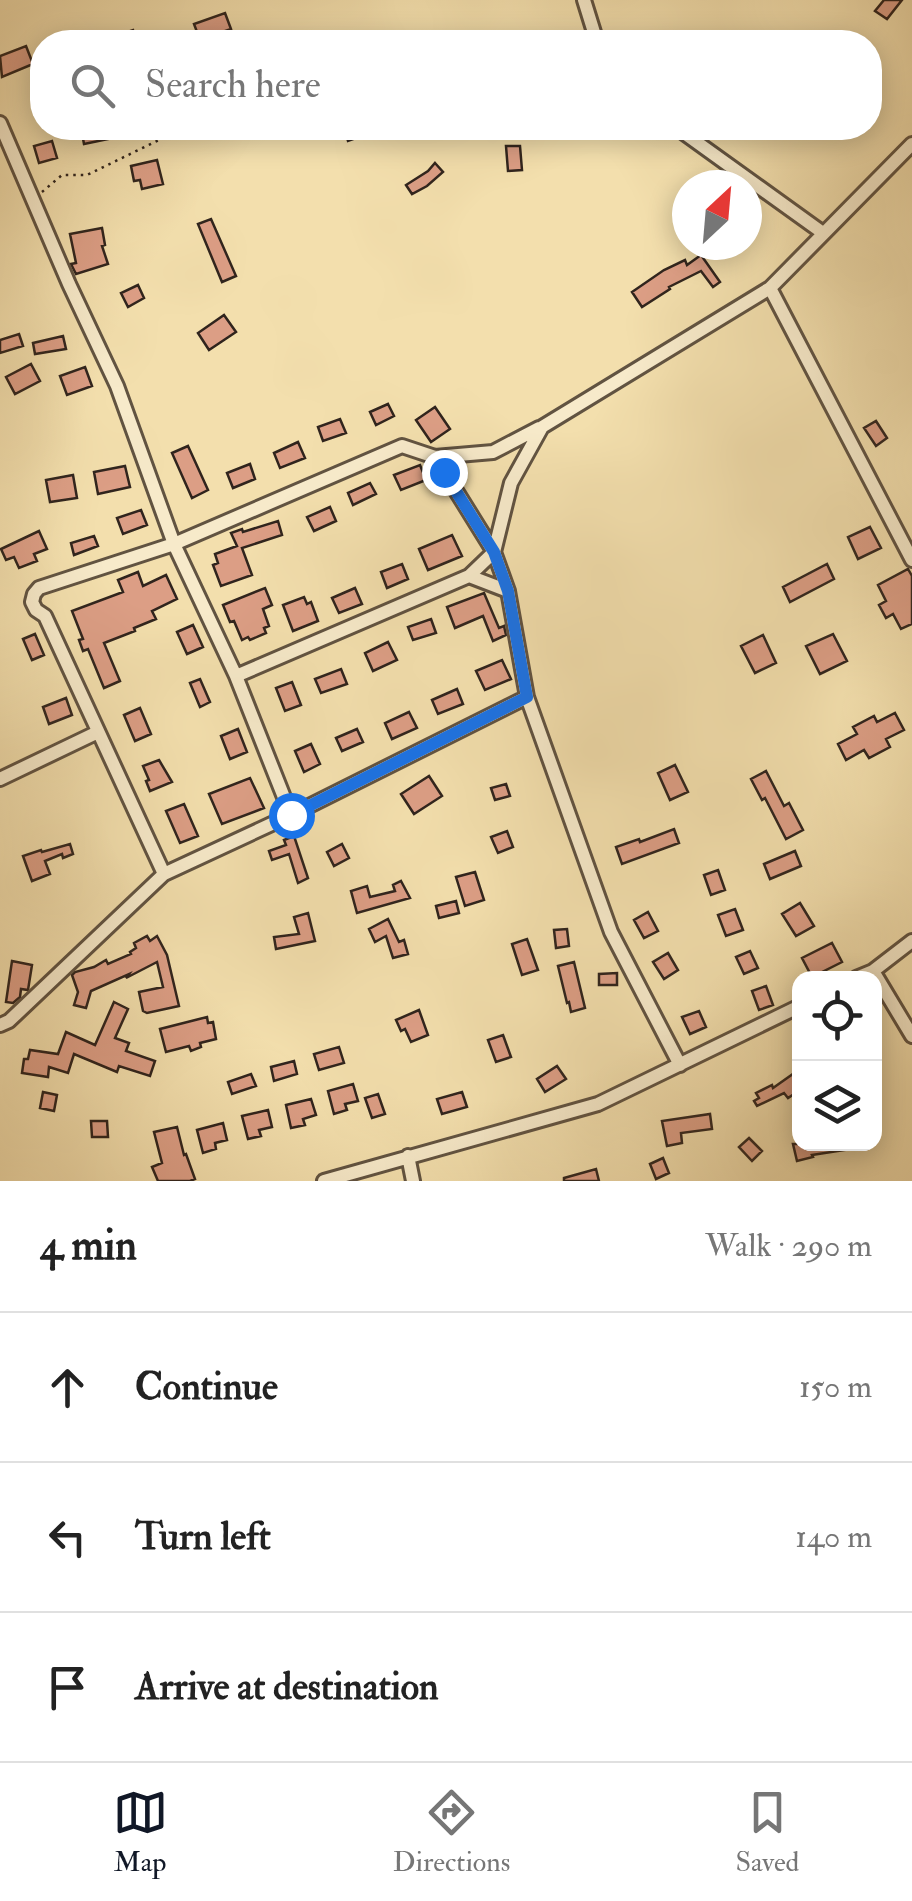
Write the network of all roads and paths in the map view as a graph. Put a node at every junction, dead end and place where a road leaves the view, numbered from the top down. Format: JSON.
{"nodes":[{"id":1,"x":584,"y":0,"type":"edge"},
{"id":2,"x":593,"y":30,"type":"edge"},
{"id":3,"x":0,"y":123,"type":"edge"},
{"id":4,"x":159,"y":140,"type":"edge"},
{"id":5,"x":694,"y":140,"type":"edge"},
{"id":6,"x":912,"y":144,"type":"edge"},
{"id":7,"x":33,"y":199,"type":"junction"},
{"id":8,"x":823,"y":233,"type":"junction"},
{"id":9,"x":770,"y":288,"type":"junction"},
{"id":10,"x":542,"y":427,"type":"junction"},
{"id":11,"x":435,"y":457,"type":"junction"},
{"id":12,"x":174,"y":544,"type":"junction"},
{"id":13,"x":494,"y":552,"type":"junction"},
{"id":14,"x":912,"y":560,"type":"edge"},
{"id":15,"x":469,"y":576,"type":"junction"},
{"id":16,"x":508,"y":591,"type":"junction"},
{"id":17,"x":236,"y":676,"type":"junction"},
{"id":18,"x":527,"y":697,"type":"junction"},
{"id":19,"x":98,"y":732,"type":"junction"},
{"id":20,"x":0,"y":779,"type":"edge"},
{"id":21,"x":291,"y":815,"type":"junction"},
{"id":22,"x":164,"y":874,"type":"junction"},
{"id":23,"x":912,"y":941,"type":"edge"},
{"id":24,"x":872,"y":970,"type":"joint"},
{"id":25,"x":792,"y":1010,"type":"edge"},
{"id":26,"x":0,"y":1024,"type":"edge"},
{"id":27,"x":912,"y":1036,"type":"edge"},
{"id":28,"x":680,"y":1065,"type":"junction"},
{"id":29,"x":408,"y":1156,"type":"junction"},
{"id":30,"x":324,"y":1181,"type":"edge"},
{"id":31,"x":413,"y":1181,"type":"edge"}],
"edges":[{"from":1,"to":2,"type":"street"},
{"from":3,"to":7,"type":"street"},
{"from":4,"to":7,"type":"path"},
{"from":5,"to":8,"type":"street"},
{"from":6,"to":8,"type":"street"},
{"from":7,"to":12,"type":"street"},
{"from":8,"to":9,"type":"street"},
{"from":9,"to":10,"type":"street"},
{"from":9,"to":14,"type":"street"},
{"from":10,"to":11,"type":"street"},
{"from":10,"to":13,"type":"street"},
{"from":11,"to":12,"type":"street"},
{"from":11,"to":13,"type":"street"},
{"from":12,"to":17,"type":"street"},
{"from":12,"to":19,"type":"street"},
{"from":13,"to":15,"type":"street"},
{"from":13,"to":16,"type":"street"},
{"from":15,"to":16,"type":"street"},
{"from":15,"to":17,"type":"street"},
{"from":16,"to":18,"type":"street"},
{"from":17,"to":21,"type":"street"},
{"from":18,"to":21,"type":"street"},
{"from":18,"to":28,"type":"street"},
{"from":19,"to":20,"type":"street"},
{"from":19,"to":22,"type":"street"},
{"from":21,"to":22,"type":"street"},
{"from":22,"to":26,"type":"street"},
{"from":23,"to":24,"type":"street"},
{"from":24,"to":27,"type":"street"},
{"from":25,"to":28,"type":"street"},
{"from":28,"to":29,"type":"street"},
{"from":29,"to":30,"type":"street"},
{"from":29,"to":31,"type":"street"}]}
